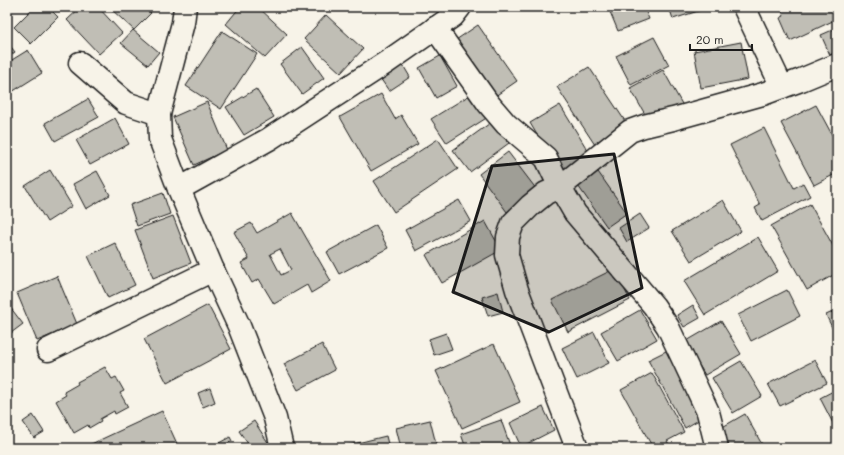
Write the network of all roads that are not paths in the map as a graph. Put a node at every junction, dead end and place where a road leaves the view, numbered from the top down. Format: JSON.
{"nodes":[{"id":1,"x":185,"y":7,"type":"edge"},
{"id":2,"x":460,"y":7,"type":"edge"},
{"id":3,"x":744,"y":7,"type":"edge"},
{"id":4,"x":436,"y":28,"type":"junction"},
{"id":5,"x":80,"y":62,"type":"dead end"},
{"id":6,"x":837,"y":65,"type":"edge"},
{"id":7,"x":782,"y":87,"type":"junction"},
{"id":8,"x":159,"y":114,"type":"junction"},
{"id":9,"x":560,"y":187,"type":"junction"},
{"id":10,"x":179,"y":189,"type":"junction"},
{"id":11,"x":213,"y":270,"type":"junction"},
{"id":12,"x":48,"y":350,"type":"dead end"},
{"id":13,"x":282,"y":448,"type":"edge"},
{"id":14,"x":577,"y":448,"type":"edge"},
{"id":15,"x":717,"y":448,"type":"edge"}],
"edges":[{"from":1,"to":8,"type":"street"},
{"from":2,"to":4,"type":"street"},
{"from":3,"to":7,"type":"street"},
{"from":4,"to":9,"type":"street"},
{"from":4,"to":10,"type":"street"},
{"from":5,"to":8,"type":"street"},
{"from":6,"to":7,"type":"street"},
{"from":7,"to":9,"type":"street"},
{"from":8,"to":10,"type":"street"},
{"from":9,"to":14,"type":"street"},
{"from":9,"to":15,"type":"street"},
{"from":10,"to":11,"type":"street"},
{"from":11,"to":12,"type":"street"},
{"from":11,"to":13,"type":"street"}]}
